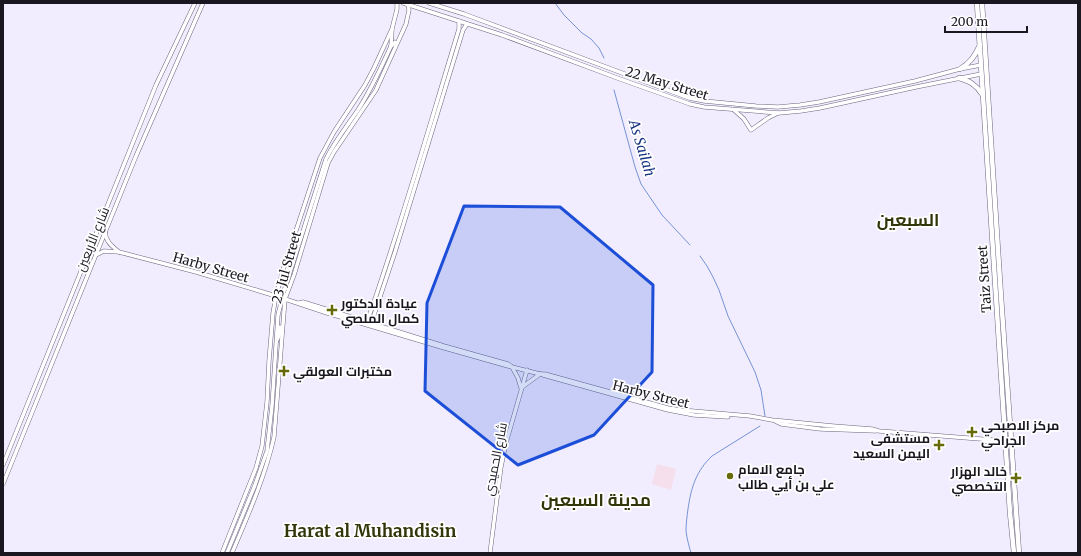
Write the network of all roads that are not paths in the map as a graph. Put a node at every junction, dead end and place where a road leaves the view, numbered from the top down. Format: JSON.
{"nodes":[{"id":1,"x":195,"y":3,"type":"edge"},
{"id":2,"x":203,"y":3,"type":"edge"},
{"id":3,"x":397,"y":3,"type":"edge"},
{"id":4,"x":403,"y":3,"type":"edge"},
{"id":5,"x":429,"y":3,"type":"edge"},
{"id":6,"x":977,"y":3,"type":"edge"},
{"id":7,"x":982,"y":3,"type":"edge"},
{"id":8,"x":408,"y":4,"type":"edge"},
{"id":9,"x":192,"y":8,"type":"junction"},
{"id":10,"x":199,"y":11,"type":"junction"},
{"id":11,"x":459,"y":21,"type":"junction"},
{"id":12,"x":467,"y":24,"type":"junction"},
{"id":13,"x":392,"y":29,"type":"junction"},
{"id":14,"x":461,"y":29,"type":"junction"},
{"id":15,"x":402,"y":32,"type":"junction"},
{"id":16,"x":980,"y":43,"type":"junction"},
{"id":17,"x":391,"y":46,"type":"junction"},
{"id":18,"x":600,"y":65,"type":"junction"},
{"id":19,"x":981,"y":66,"type":"junction"},
{"id":20,"x":960,"y":69,"type":"junction"},
{"id":21,"x":613,"y":70,"type":"junction"},
{"id":22,"x":604,"y":73,"type":"junction"},
{"id":23,"x":981,"y":74,"type":"junction"},
{"id":24,"x":960,"y":78,"type":"junction"},
{"id":25,"x":620,"y":79,"type":"junction"},
{"id":26,"x":915,"y":81,"type":"junction"},
{"id":27,"x":916,"y":86,"type":"junction"},
{"id":28,"x":866,"y":92,"type":"junction"},
{"id":29,"x":982,"y":94,"type":"junction"},
{"id":30,"x":867,"y":98,"type":"junction"},
{"id":31,"x":756,"y":106,"type":"junction"},
{"id":32,"x":734,"y":110,"type":"junction"},
{"id":33,"x":756,"y":112,"type":"junction"},
{"id":34,"x":779,"y":113,"type":"junction"},
{"id":35,"x":128,"y":153,"type":"junction"},
{"id":36,"x":136,"y":156,"type":"junction"},
{"id":37,"x":105,"y":232,"type":"junction"},
{"id":38,"x":118,"y":252,"type":"junction"},
{"id":39,"x":96,"y":255,"type":"junction"},
{"id":40,"x":293,"y":263,"type":"junction"},
{"id":41,"x":279,"y":286,"type":"junction"},
{"id":42,"x":286,"y":291,"type":"junction"},
{"id":43,"x":276,"y":296,"type":"junction"},
{"id":44,"x":285,"y":299,"type":"junction"},
{"id":45,"x":281,"y":303,"type":"tunnel mouth"},
{"id":46,"x":298,"y":303,"type":"junction"},
{"id":47,"x":273,"y":313,"type":"junction"},
{"id":48,"x":283,"y":314,"type":"junction"},
{"id":49,"x":369,"y":323,"type":"junction"},
{"id":50,"x":276,"y":345,"type":"junction"},
{"id":51,"x":512,"y":367,"type":"junction"},
{"id":52,"x":527,"y":370,"type":"junction"},
{"id":53,"x":540,"y":374,"type":"junction"},
{"id":54,"x":521,"y":388,"type":"junction"},
{"id":55,"x":276,"y":409,"type":"junction"},
{"id":56,"x":269,"y":433,"type":"junction"},
{"id":57,"x":1006,"y":442,"type":"junction"},
{"id":58,"x":266,"y":451,"type":"junction"},
{"id":59,"x":3,"y":465,"type":"edge"},
{"id":60,"x":256,"y":465,"type":"junction"},
{"id":61,"x":3,"y":484,"type":"edge"},
{"id":62,"x":222,"y":553,"type":"edge"},
{"id":63,"x":227,"y":553,"type":"edge"},
{"id":64,"x":232,"y":553,"type":"edge"},
{"id":65,"x":490,"y":553,"type":"edge"},
{"id":66,"x":1014,"y":553,"type":"edge"},
{"id":67,"x":1019,"y":553,"type":"edge"}],
"edges":[{"from":1,"to":9,"type":"street","name":"شارع الأربعين"},
{"from":2,"to":10,"type":"street","name":"شارع الأربعين"},
{"from":3,"to":13,"type":"street","name":"23 Jul Street"},
{"from":4,"to":8,"type":"street","name":"22 May Street"},
{"from":5,"to":18,"type":"street","name":"22 May Street"},
{"from":6,"to":16,"type":"highway","name":"Taiz Street"},
{"from":7,"to":67,"type":"highway","name":"Taiz Street"},
{"from":8,"to":11,"type":"street","name":"22 May Street"},
{"from":8,"to":15,"type":"street","name":"23 Jul Street"},
{"from":9,"to":10,"type":"street"},
{"from":9,"to":35,"type":"street","name":"شارع الأربعين"},
{"from":10,"to":36,"type":"street","name":"شارع الأربعين"},
{"from":11,"to":12,"type":"street","name":"22 May Street"},
{"from":11,"to":14,"type":"street"},
{"from":12,"to":14,"type":"street"},
{"from":12,"to":22,"type":"street","name":"22 May Street"},
{"from":13,"to":17,"type":"street"},
{"from":13,"to":41,"type":"street","name":"23 Jul Street"},
{"from":14,"to":49,"type":"street"},
{"from":15,"to":17,"type":"street"},
{"from":15,"to":42,"type":"street","name":"23 Jul Street"},
{"from":16,"to":19,"type":"highway","name":"Taiz Street"},
{"from":16,"to":20,"type":"highway"},
{"from":17,"to":40,"type":"street"},
{"from":18,"to":21,"type":"street","name":"22 May Street"},
{"from":18,"to":22,"type":"street"},
{"from":19,"to":20,"type":"street","name":"22 May Street"},
{"from":19,"to":23,"type":"highway","name":"Taiz Street"},
{"from":20,"to":26,"type":"street","name":"22 May Street"},
{"from":21,"to":25,"type":"street"},
{"from":21,"to":31,"type":"street","name":"22 May Street"},
{"from":22,"to":25,"type":"street","name":"22 May Street"},
{"from":23,"to":24,"type":"street","name":"22 May Street"},
{"from":23,"to":29,"type":"highway","name":"Taiz Street"},
{"from":24,"to":27,"type":"street","name":"22 May Street"},
{"from":24,"to":29,"type":"highway"},
{"from":25,"to":32,"type":"street","name":"22 May Street"},
{"from":26,"to":27,"type":"street"},
{"from":26,"to":28,"type":"street","name":"22 May Street"},
{"from":27,"to":30,"type":"street","name":"22 May Street"},
{"from":28,"to":30,"type":"street"},
{"from":28,"to":31,"type":"street","name":"22 May Street"},
{"from":29,"to":57,"type":"highway","name":"Taiz Street"},
{"from":30,"to":34,"type":"street","name":"22 May Street"},
{"from":31,"to":33,"type":"street"},
{"from":32,"to":33,"type":"street","name":"22 May Street"},
{"from":32,"to":34,"type":"street"},
{"from":33,"to":34,"type":"street","name":"22 May Street"},
{"from":35,"to":36,"type":"street"},
{"from":35,"to":59,"type":"street","name":"شارع الأربعين"},
{"from":36,"to":37,"type":"street","name":"شارع الأربعين"},
{"from":37,"to":38,"type":"street"},
{"from":37,"to":39,"type":"street","name":"شارع الأربعين"},
{"from":38,"to":39,"type":"street","name":"Harby Street"},
{"from":38,"to":43,"type":"street","name":"Harby Street"},
{"from":39,"to":61,"type":"street","name":"شارع الأربعين"},
{"from":40,"to":41,"type":"street"},
{"from":40,"to":42,"type":"street"},
{"from":41,"to":43,"type":"street","name":"23 Jul Street"},
{"from":42,"to":44,"type":"street","name":"23 Jul Street"},
{"from":43,"to":44,"type":"street","name":"Harby Street"},
{"from":43,"to":47,"type":"street","name":"23 Jul Street"},
{"from":44,"to":46,"type":"street","name":"Harby Street"},
{"from":44,"to":48,"type":"street","name":"23 Jul Street"},
{"from":45,"to":50,"type":"street"},
{"from":46,"to":49,"type":"street","name":"Harby Street"},
{"from":46,"to":51,"type":"street","name":"Harby Street"},
{"from":47,"to":50,"type":"street"},
{"from":47,"to":60,"type":"street"},
{"from":48,"to":50,"type":"street"},
{"from":48,"to":55,"type":"street","name":"23 Jul Street"},
{"from":49,"to":51,"type":"street","name":"Harby Street"},
{"from":50,"to":56,"type":"street"},
{"from":51,"to":52,"type":"street","name":"Harby Street"},
{"from":51,"to":54,"type":"street"},
{"from":52,"to":53,"type":"street","name":"Harby Street"},
{"from":52,"to":54,"type":"street","name":"شارع الحميدي"},
{"from":53,"to":54,"type":"street"},
{"from":53,"to":57,"type":"street","name":"Harby Street"},
{"from":54,"to":65,"type":"street","name":"شارع الحميدي"},
{"from":55,"to":56,"type":"street"},
{"from":55,"to":64,"type":"street","name":"23 Jul Street"},
{"from":56,"to":58,"type":"street"},
{"from":57,"to":66,"type":"highway","name":"Taiz Street"},
{"from":58,"to":60,"type":"street"},
{"from":58,"to":63,"type":"street"},
{"from":60,"to":62,"type":"street"}]}
